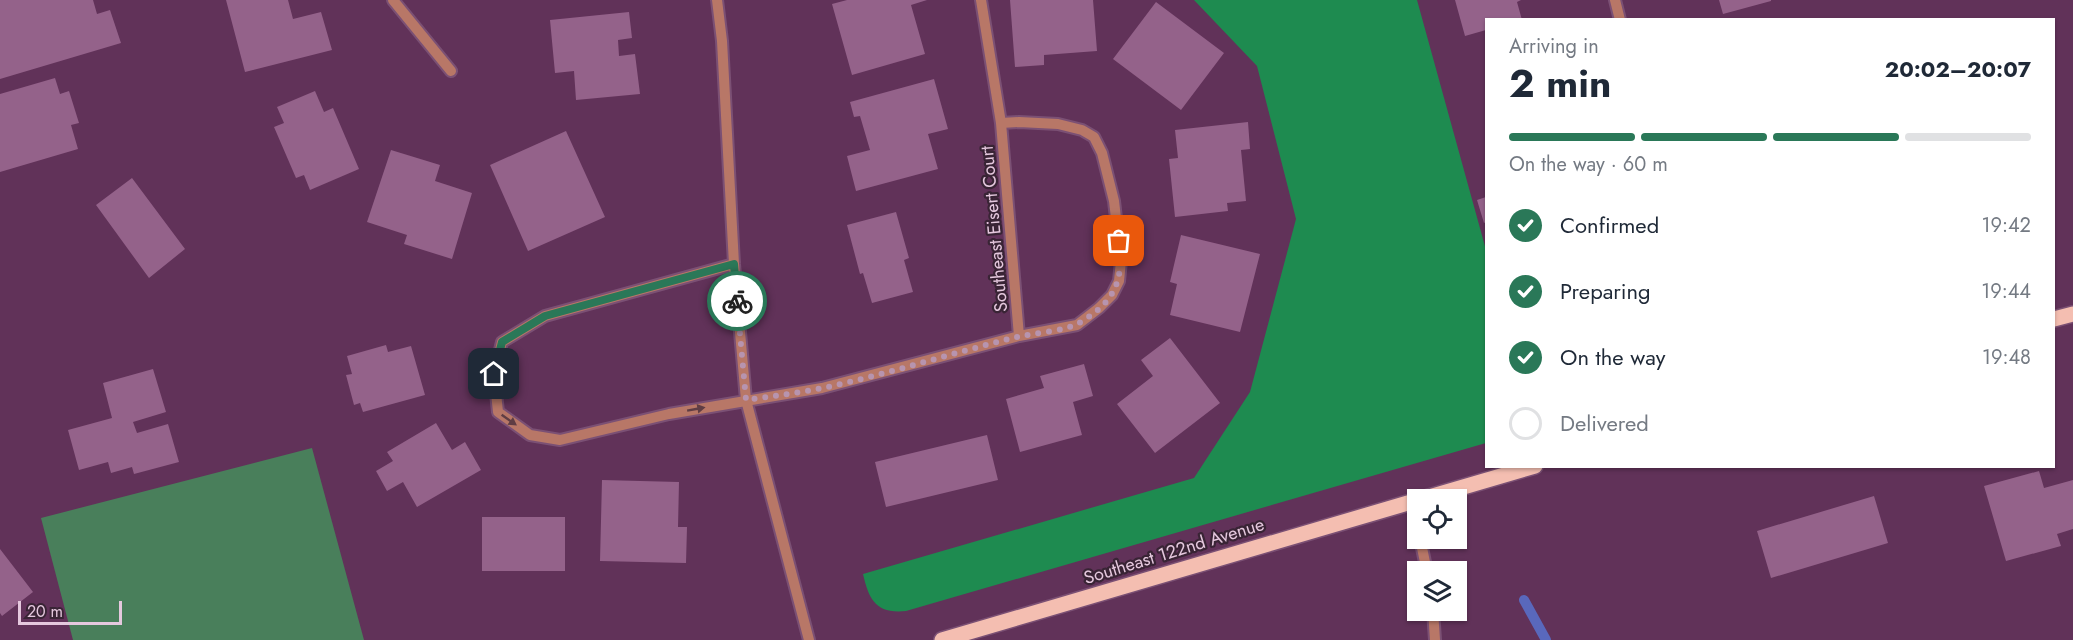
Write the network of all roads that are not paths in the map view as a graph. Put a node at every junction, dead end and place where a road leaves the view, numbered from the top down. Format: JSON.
{"nodes":[{"id":1,"x":393,"y":0,"type":"edge"},
{"id":2,"x":717,"y":0,"type":"edge"},
{"id":3,"x":981,"y":0,"type":"edge"},
{"id":4,"x":1615,"y":0,"type":"edge"},
{"id":5,"x":1620,"y":18,"type":"edge"},
{"id":6,"x":451,"y":71,"type":"dead end"},
{"id":7,"x":1001,"y":123,"type":"junction"},
{"id":8,"x":734,"y":264,"type":"junction"},
{"id":9,"x":2073,"y":314,"type":"edge"},
{"id":10,"x":2055,"y":319,"type":"edge"},
{"id":11,"x":1019,"y":336,"type":"junction"},
{"id":12,"x":746,"y":400,"type":"junction"},
{"id":13,"x":1528,"y":468,"type":"edge"},
{"id":14,"x":1454,"y":489,"type":"edge"},
{"id":15,"x":1407,"y":503,"type":"edge"},
{"id":16,"x":1434,"y":621,"type":"edge"},
{"id":17,"x":808,"y":640,"type":"edge"},
{"id":18,"x":942,"y":640,"type":"edge"},
{"id":19,"x":1435,"y":640,"type":"edge"}],
"edges":[{"from":1,"to":6,"type":"street"},
{"from":2,"to":8,"type":"street"},
{"from":3,"to":7,"type":"street"},
{"from":4,"to":5,"type":"street"},
{"from":7,"to":11,"type":"street","name":"Southeast Eisert Court"},
{"from":7,"to":11,"type":"street","name":"Southeast Eisert Court"},
{"from":8,"to":12,"type":"street"},
{"from":8,"to":12,"type":"street","name":"Southeast Eisert Court","one_way":true},
{"from":9,"to":10,"type":"main road"},
{"from":11,"to":12,"type":"street","name":"Southeast Eisert Court"},
{"from":12,"to":17,"type":"street"},
{"from":13,"to":14,"type":"main road","name":"Southeast 122nd Avenue"},
{"from":15,"to":18,"type":"main road","name":"Southeast 122nd Avenue"},
{"from":16,"to":19,"type":"street"}]}
